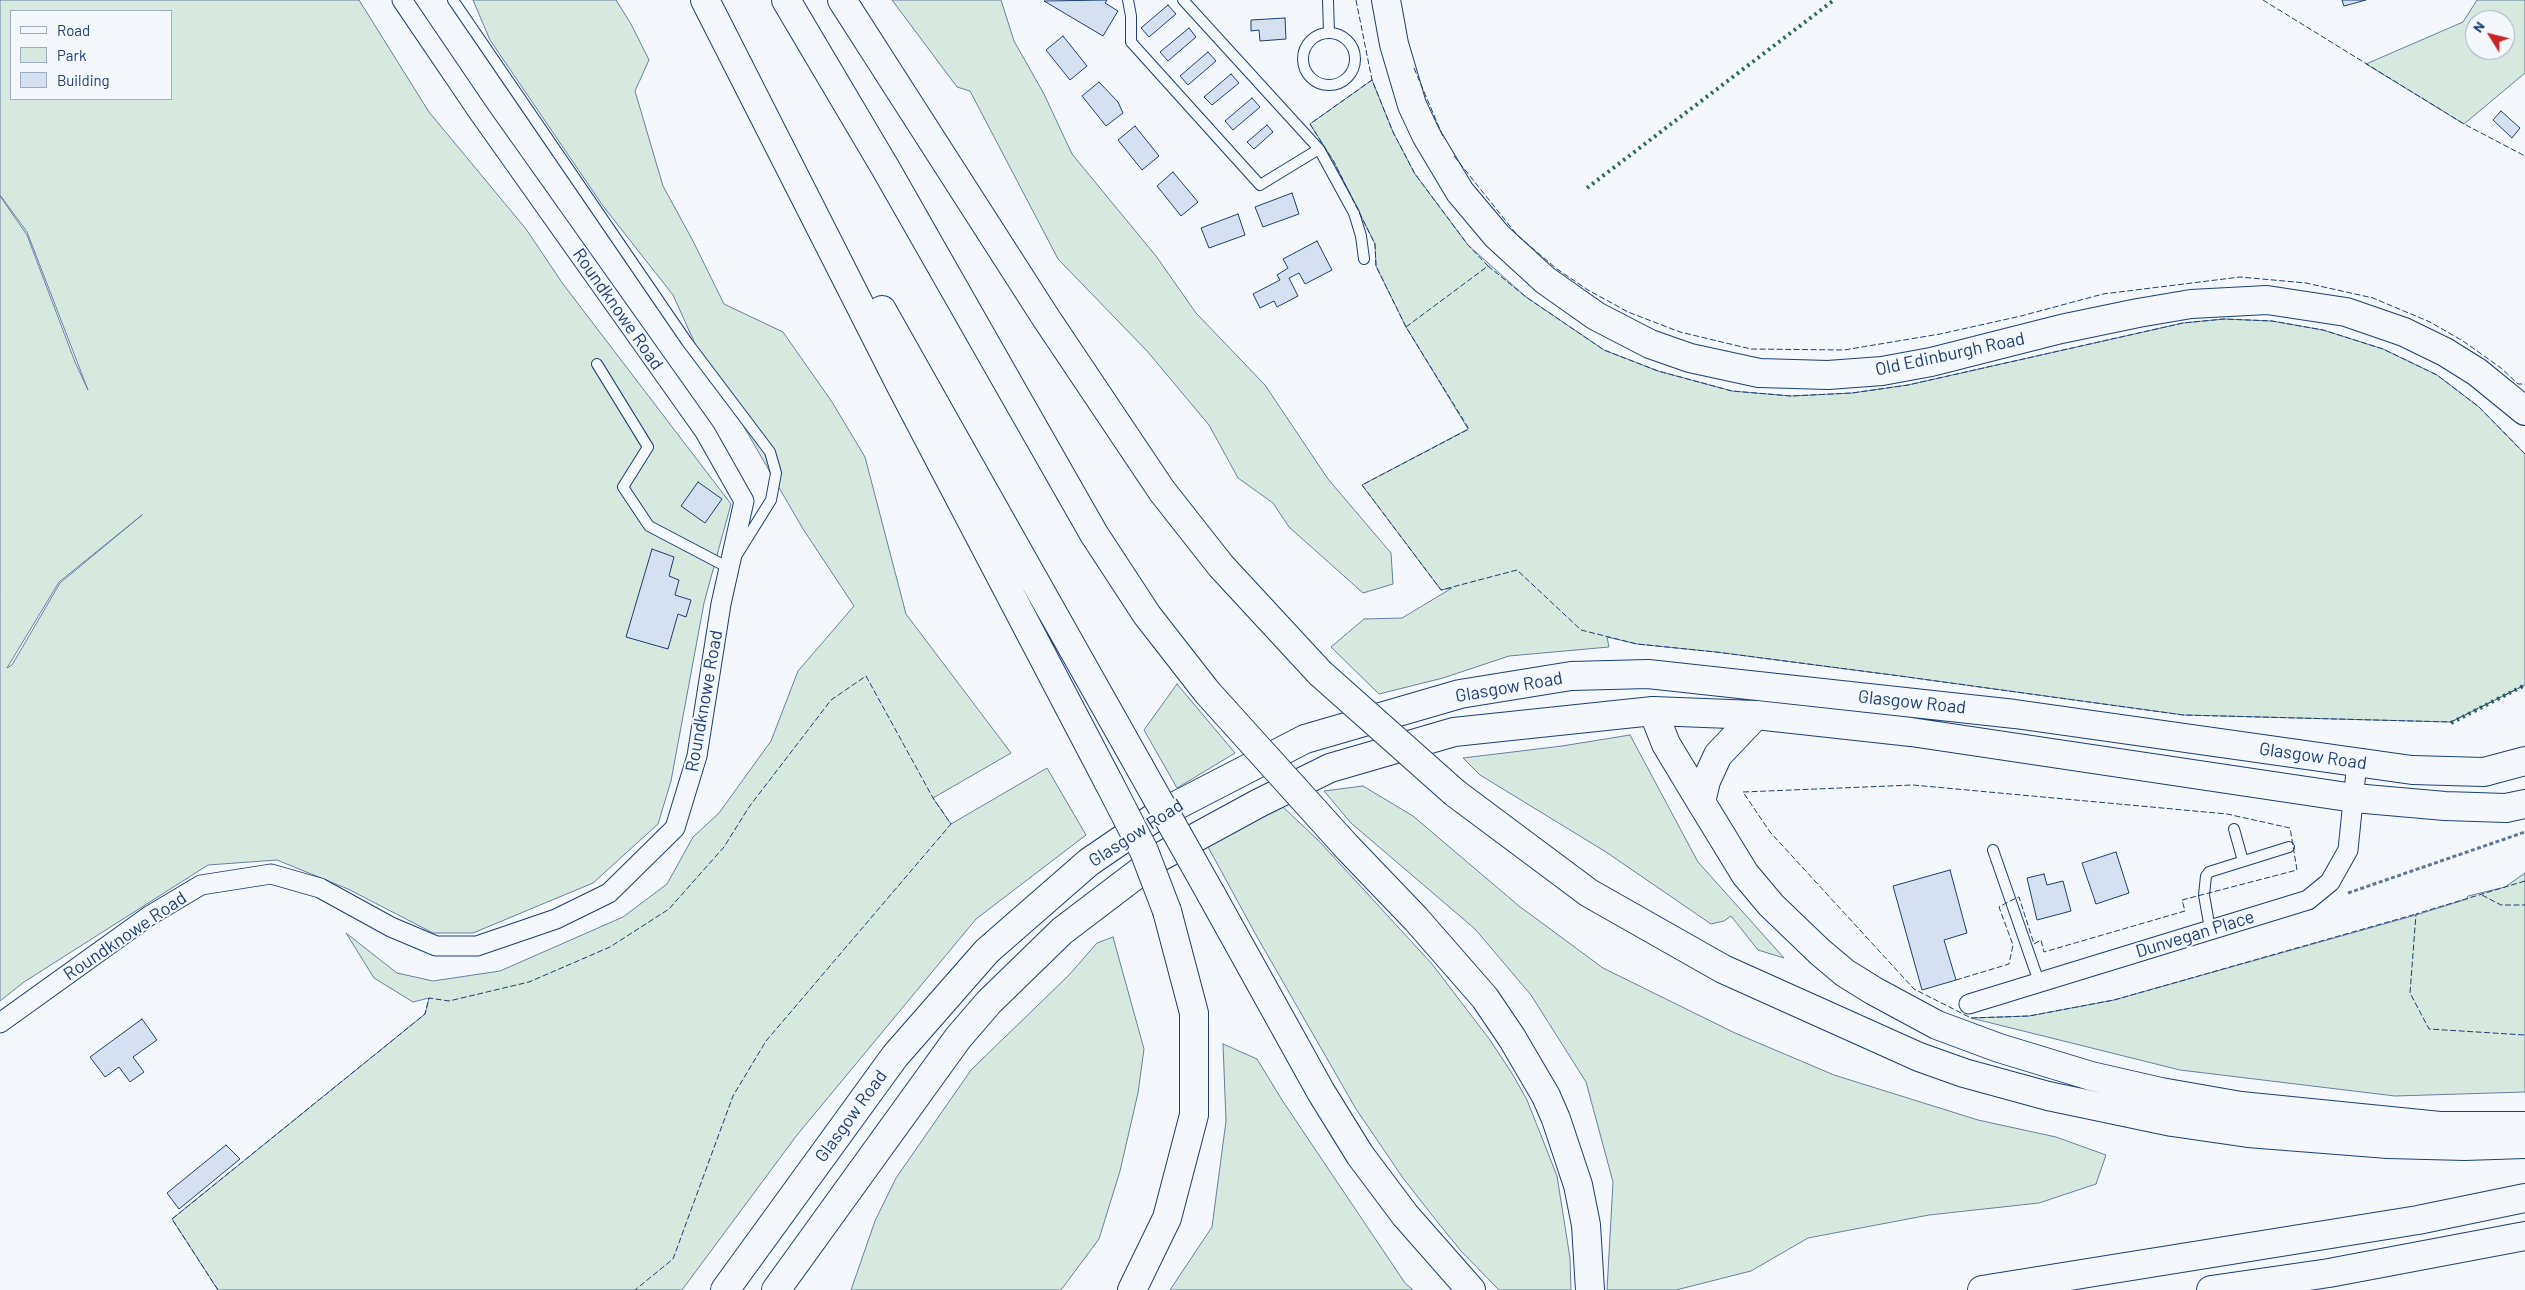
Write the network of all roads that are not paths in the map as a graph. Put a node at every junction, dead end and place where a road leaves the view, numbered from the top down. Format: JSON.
{"nodes":[{"id":1,"x":402,"y":0,"type":"edge"},
{"id":2,"x":453,"y":0,"type":"edge"},
{"id":3,"x":705,"y":0,"type":"edge"},
{"id":4,"x":786,"y":0,"type":"edge"},
{"id":5,"x":842,"y":0,"type":"edge"},
{"id":6,"x":1128,"y":0,"type":"edge"},
{"id":7,"x":1183,"y":0,"type":"edge"},
{"id":8,"x":1328,"y":0,"type":"edge"},
{"id":9,"x":1386,"y":0,"type":"edge"},
{"id":10,"x":1330,"y":33,"type":"junction"},
{"id":11,"x":1318,"y":149,"type":"junction"},
{"id":12,"x":1364,"y":259,"type":"dead end"},
{"id":13,"x":597,"y":364,"type":"dead end"},
{"id":14,"x":2525,"y":411,"type":"edge"},
{"id":15,"x":729,"y":568,"type":"junction"},
{"id":16,"x":1460,"y":694,"type":"junction"},
{"id":17,"x":1653,"y":711,"type":"junction"},
{"id":18,"x":1756,"y":714,"type":"junction"},
{"id":19,"x":2525,"y":761,"type":"edge"},
{"id":20,"x":2357,"y":762,"type":"junction"},
{"id":21,"x":2354,"y":798,"type":"junction"},
{"id":22,"x":1701,"y":802,"type":"junction"},
{"id":23,"x":2525,"y":804,"type":"edge"},
{"id":24,"x":2234,"y":828,"type":"dead end"},
{"id":25,"x":2289,"y":847,"type":"dead end"},
{"id":26,"x":1993,"y":850,"type":"dead end"},
{"id":27,"x":2243,"y":861,"type":"junction"},
{"id":28,"x":2210,"y":929,"type":"junction"},
{"id":29,"x":2038,"y":982,"type":"junction"},
{"id":30,"x":1969,"y":1004,"type":"dead end"},
{"id":31,"x":1803,"y":1007,"type":"junction"},
{"id":32,"x":0,"y":1023,"type":"edge"},
{"id":33,"x":2440,"y":1126,"type":"junction"},
{"id":34,"x":2525,"y":1126,"type":"edge"},
{"id":35,"x":2525,"y":1144,"type":"edge"},
{"id":36,"x":2525,"y":1198,"type":"edge"},
{"id":37,"x":2525,"y":1236,"type":"edge"},
{"id":38,"x":1462,"y":1281,"type":"edge"},
{"id":39,"x":1590,"y":1283,"type":"edge"},
{"id":40,"x":724,"y":1290,"type":"edge"},
{"id":41,"x":776,"y":1290,"type":"edge"},
{"id":42,"x":1132,"y":1290,"type":"edge"},
{"id":43,"x":1982,"y":1290,"type":"edge"},
{"id":44,"x":2211,"y":1290,"type":"edge"}],
"edges":[{"from":1,"to":15,"type":"street","name":"Roundknowe Road"},
{"from":2,"to":15,"type":"lane"},
{"from":3,"to":38,"type":"main road","bridge":true},
{"from":3,"to":42,"type":"main road","bridge":true},
{"from":4,"to":39,"type":"main road","bridge":true},
{"from":5,"to":31,"type":"main road","bridge":true},
{"from":6,"to":11,"type":"lane"},
{"from":7,"to":11,"type":"lane"},
{"from":8,"to":10,"type":"lane"},
{"from":9,"to":14,"type":"main road","name":"Old Edinburgh Road"},
{"from":10,"to":10,"type":"lane"},
{"from":11,"to":12,"type":"lane"},
{"from":13,"to":15,"type":"lane"},
{"from":15,"to":32,"type":"street","name":"Roundknowe Road"},
{"from":16,"to":17,"type":"main road"},
{"from":16,"to":20,"type":"main road","name":"Glasgow Road"},
{"from":16,"to":40,"type":"main road","name":"Glasgow Road"},
{"from":17,"to":18,"type":"main road","name":"Glasgow Road"},
{"from":17,"to":22,"type":"main road"},
{"from":17,"to":41,"type":"main road","name":"Glasgow Road"},
{"from":18,"to":21,"type":"main road","name":"Glasgow Road"},
{"from":18,"to":22,"type":"main road"},
{"from":19,"to":20,"type":"main road","name":"Glasgow Road"},
{"from":20,"to":21,"type":"street","name":"Dunvegan Place"},
{"from":21,"to":23,"type":"main road","name":"Glasgow Road"},
{"from":21,"to":28,"type":"street","name":"Dunvegan Place"},
{"from":22,"to":33,"type":"main road"},
{"from":24,"to":27,"type":"lane"},
{"from":25,"to":27,"type":"lane"},
{"from":26,"to":29,"type":"lane"},
{"from":27,"to":28,"type":"lane"},
{"from":28,"to":29,"type":"street","name":"Dunvegan Place"},
{"from":29,"to":30,"type":"street","name":"Dunvegan Place"},
{"from":31,"to":33,"type":"main road"},
{"from":31,"to":35,"type":"main road"},
{"from":33,"to":34,"type":"main road"},
{"from":36,"to":43,"type":"main road"},
{"from":37,"to":44,"type":"main road"}]}
